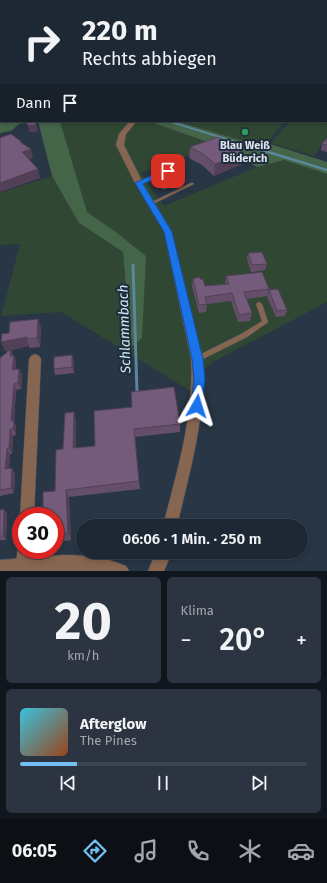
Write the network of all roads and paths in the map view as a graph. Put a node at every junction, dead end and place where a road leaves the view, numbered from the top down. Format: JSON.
{"nodes":[{"id":1,"x":133,"y":122,"type":"edge"},
{"id":2,"x":151,"y":178,"type":"junction"},
{"id":3,"x":139,"y":183,"type":"junction"},
{"id":4,"x":192,"y":184,"type":"dead end"},
{"id":5,"x":150,"y":204,"type":"junction"},
{"id":6,"x":259,"y":304,"type":"dead end"},
{"id":7,"x":35,"y":359,"type":"dead end"},
{"id":8,"x":198,"y":359,"type":"junction"},
{"id":9,"x":27,"y":507,"type":"edge"},
{"id":10,"x":172,"y":519,"type":"edge"},
{"id":11,"x":22,"y":559,"type":"edge"},
{"id":12,"x":38,"y":559,"type":"edge"},
{"id":13,"x":161,"y":559,"type":"edge"},
{"id":14,"x":0,"y":568,"type":"edge"},
{"id":15,"x":121,"y":571,"type":"edge"},
{"id":16,"x":156,"y":571,"type":"edge"}],
"edges":[{"from":1,"to":3,"type":"street"},
{"from":2,"to":2,"type":"lane"},
{"from":2,"to":3,"type":"lane"},
{"from":3,"to":5,"type":"street"},
{"from":4,"to":5,"type":"lane"},
{"from":5,"to":8,"type":"street"},
{"from":6,"to":8,"type":"lane"},
{"from":7,"to":9,"type":"street"},
{"from":8,"to":10,"type":"street"},
{"from":11,"to":14,"type":"street"},
{"from":12,"to":15,"type":"street"},
{"from":13,"to":16,"type":"street"}]}
